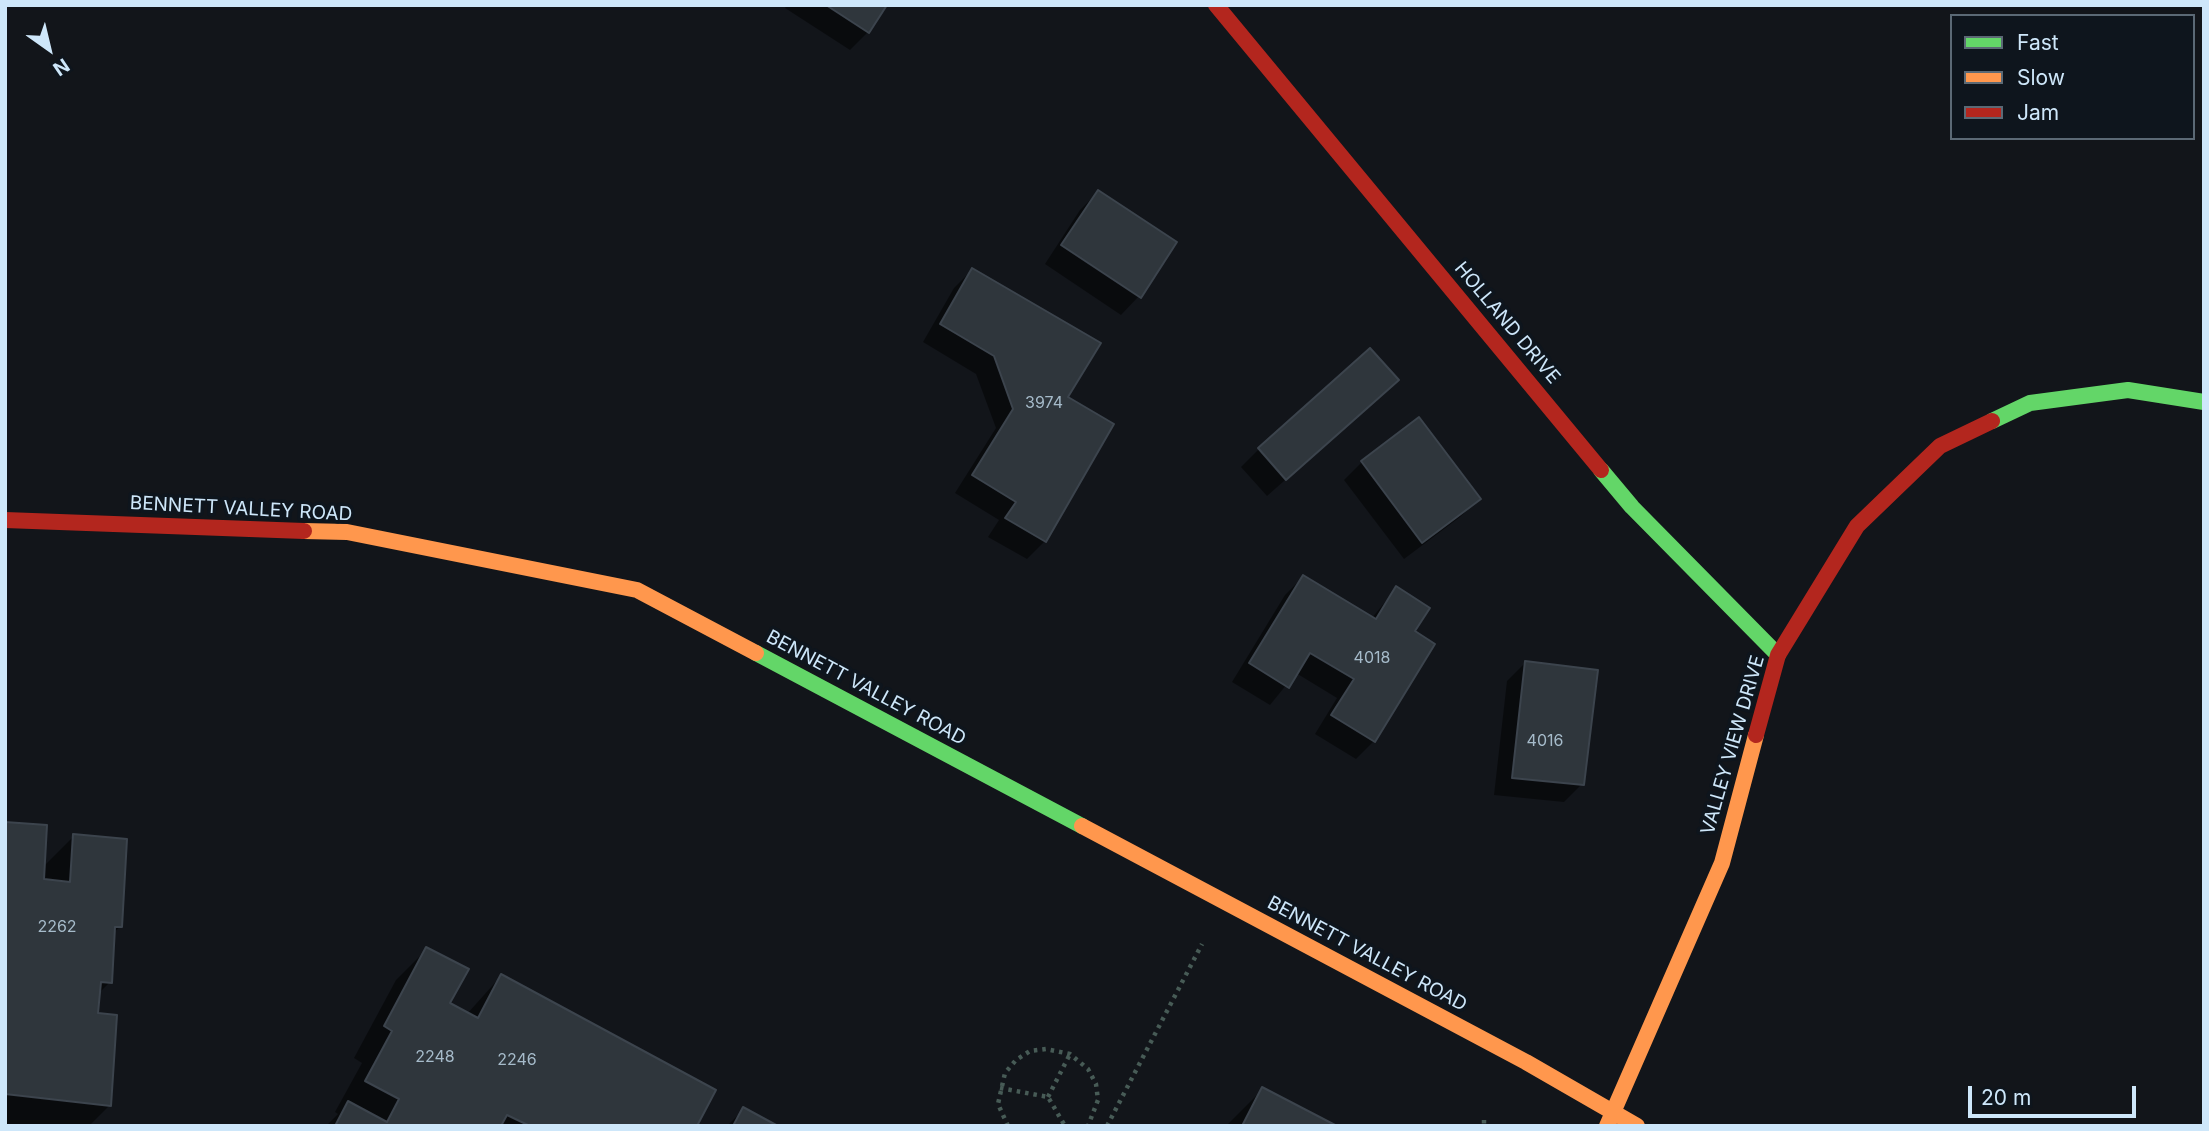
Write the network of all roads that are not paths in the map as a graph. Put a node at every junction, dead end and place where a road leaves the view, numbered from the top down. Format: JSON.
{"nodes":[{"id":1,"x":1216,"y":5,"type":"edge"},
{"id":2,"x":2204,"y":402,"type":"edge"},
{"id":3,"x":5,"y":520,"type":"edge"},
{"id":4,"x":1778,"y":655,"type":"junction"},
{"id":5,"x":1611,"y":1119,"type":"edge"},
{"id":6,"x":1637,"y":1126,"type":"edge"}],
"edges":[{"from":1,"to":4,"type":"street","name":"HOLLAND DRIVE"},
{"from":2,"to":4,"type":"street","name":"VALLEY VIEW DRIVE"},
{"from":3,"to":5,"type":"street","name":"BENNETT VALLEY ROAD"},
{"from":4,"to":5,"type":"street","name":"VALLEY VIEW DRIVE"},
{"from":5,"to":6,"type":"street","name":"BENNETT VALLEY ROAD"}]}
